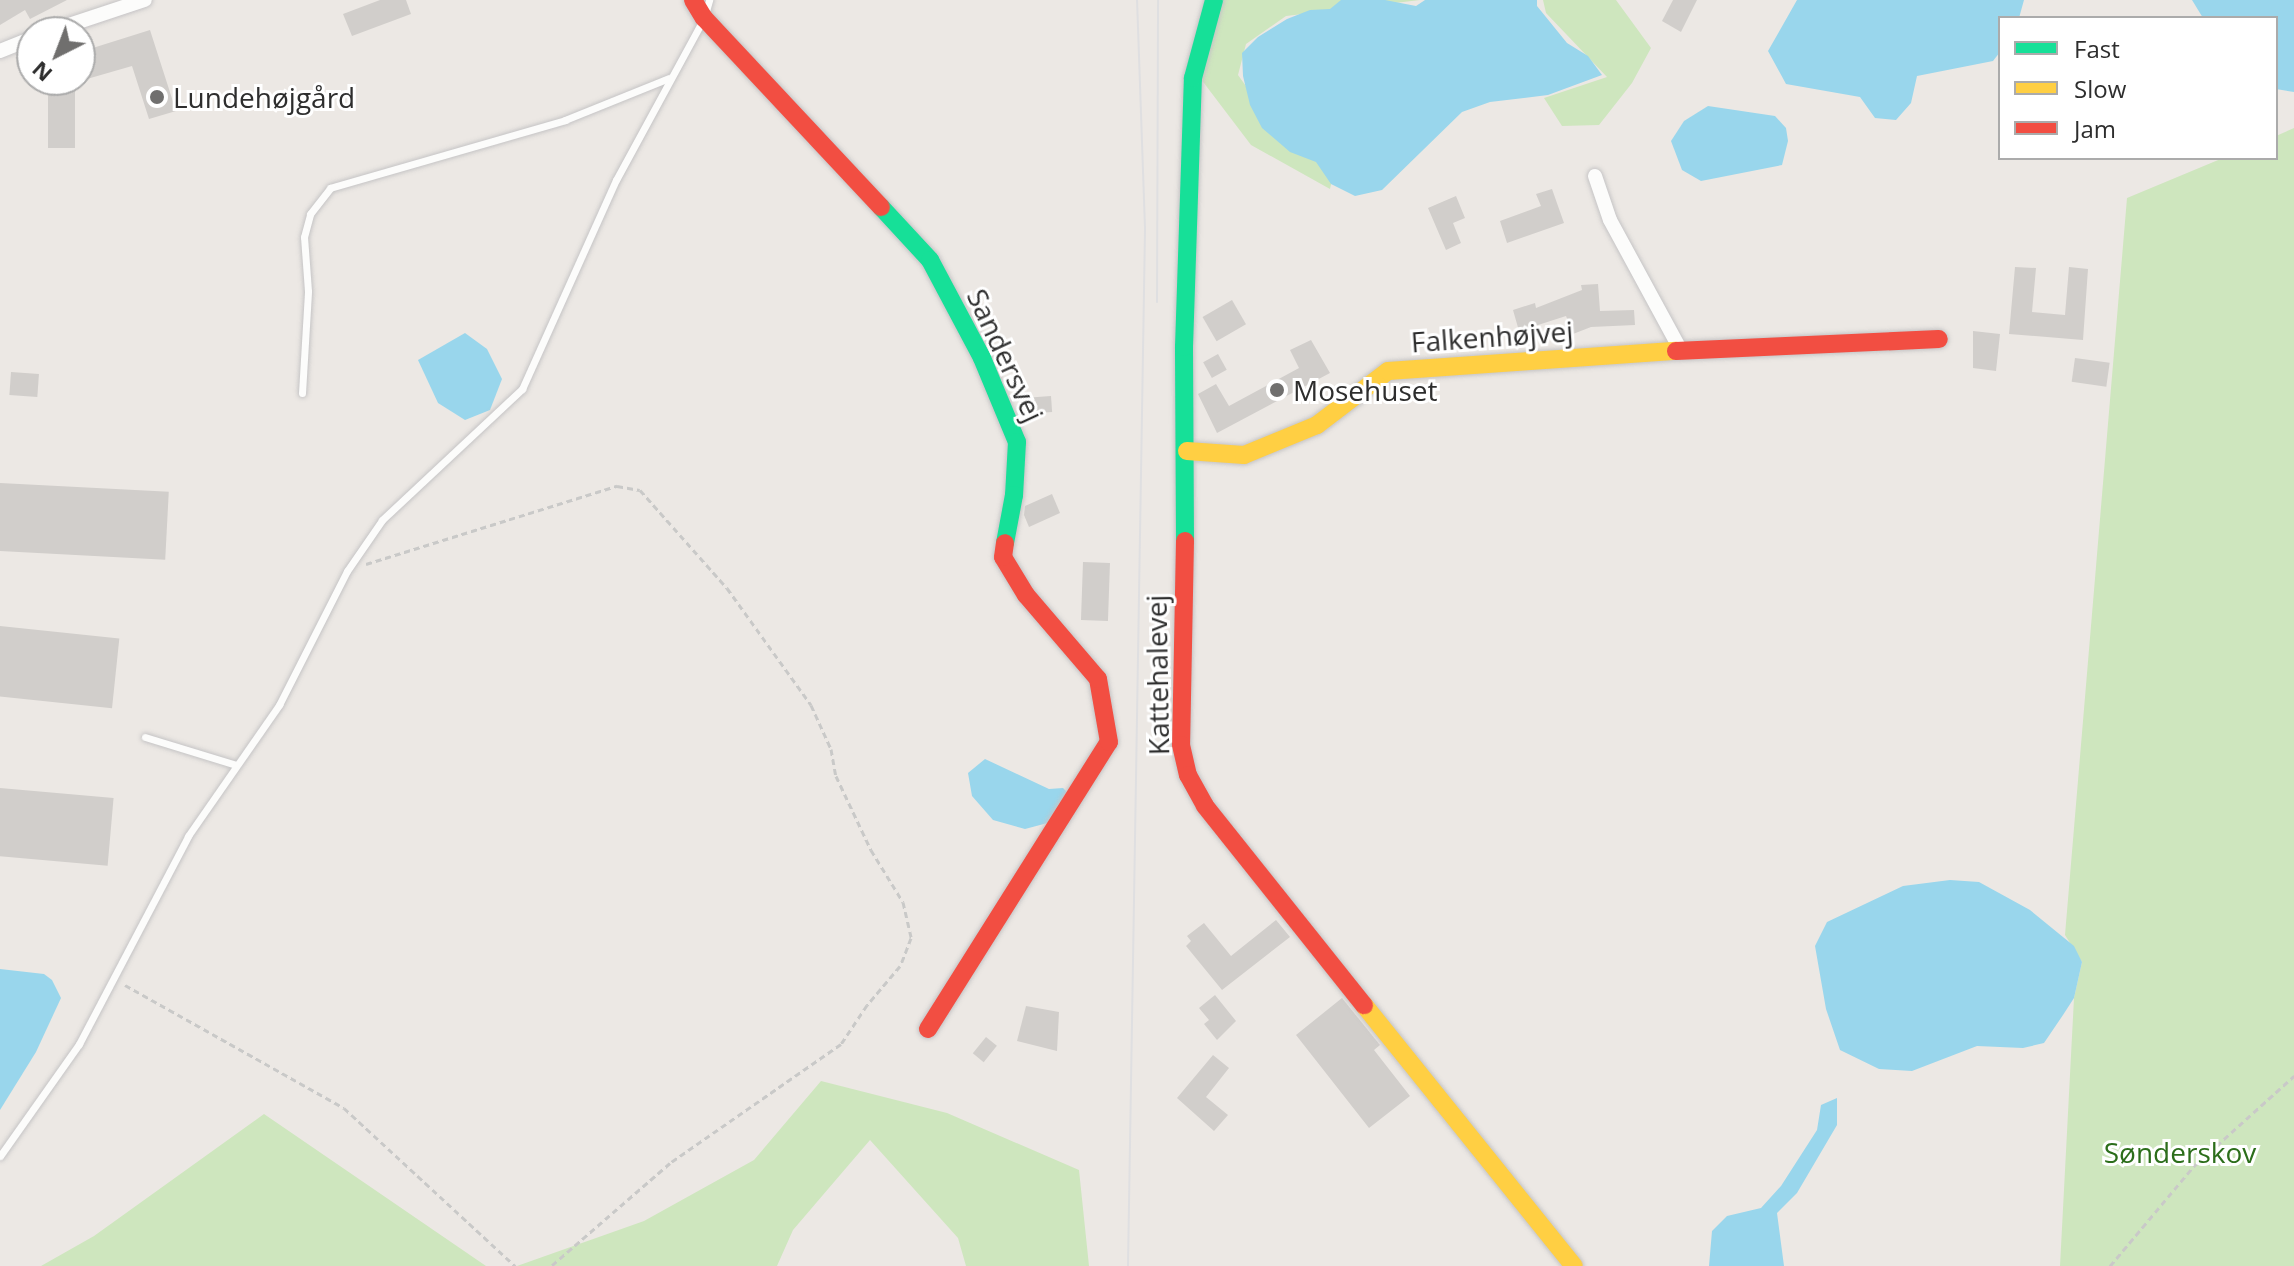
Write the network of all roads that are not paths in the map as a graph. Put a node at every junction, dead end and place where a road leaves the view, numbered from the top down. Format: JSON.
{"nodes":[{"id":1,"x":145,"y":0,"type":"edge"},
{"id":2,"x":693,"y":0,"type":"edge"},
{"id":3,"x":1214,"y":0,"type":"edge"},
{"id":4,"x":706,"y":9,"type":"edge"},
{"id":5,"x":96,"y":16,"type":"edge"},
{"id":6,"x":669,"y":78,"type":"junction"},
{"id":7,"x":1595,"y":176,"type":"dead end"},
{"id":8,"x":1939,"y":339,"type":"dead end"},
{"id":9,"x":1681,"y":351,"type":"junction"},
{"id":10,"x":302,"y":393,"type":"dead end"},
{"id":11,"x":1187,"y":451,"type":"junction"},
{"id":12,"x":145,"y":737,"type":"dead end"},
{"id":13,"x":236,"y":765,"type":"junction"},
{"id":14,"x":928,"y":1029,"type":"dead end"},
{"id":15,"x":0,"y":1156,"type":"edge"},
{"id":16,"x":1574,"y":1266,"type":"edge"}],
"edges":[{"from":1,"to":5,"type":"street"},
{"from":2,"to":4,"type":"street","name":"Sandersvej"},
{"from":3,"to":11,"type":"street","name":"Kattehalevej"},
{"from":4,"to":6,"type":"lane"},
{"from":4,"to":14,"type":"street","name":"Sandersvej"},
{"from":6,"to":10,"type":"lane"},
{"from":6,"to":13,"type":"lane"},
{"from":7,"to":9,"type":"street"},
{"from":8,"to":9,"type":"street","name":"Falkenhøjvej"},
{"from":9,"to":11,"type":"street","name":"Falkenhøjvej"},
{"from":11,"to":16,"type":"street","name":"Kattehalevej"},
{"from":12,"to":13,"type":"lane"},
{"from":13,"to":15,"type":"lane"}]}
